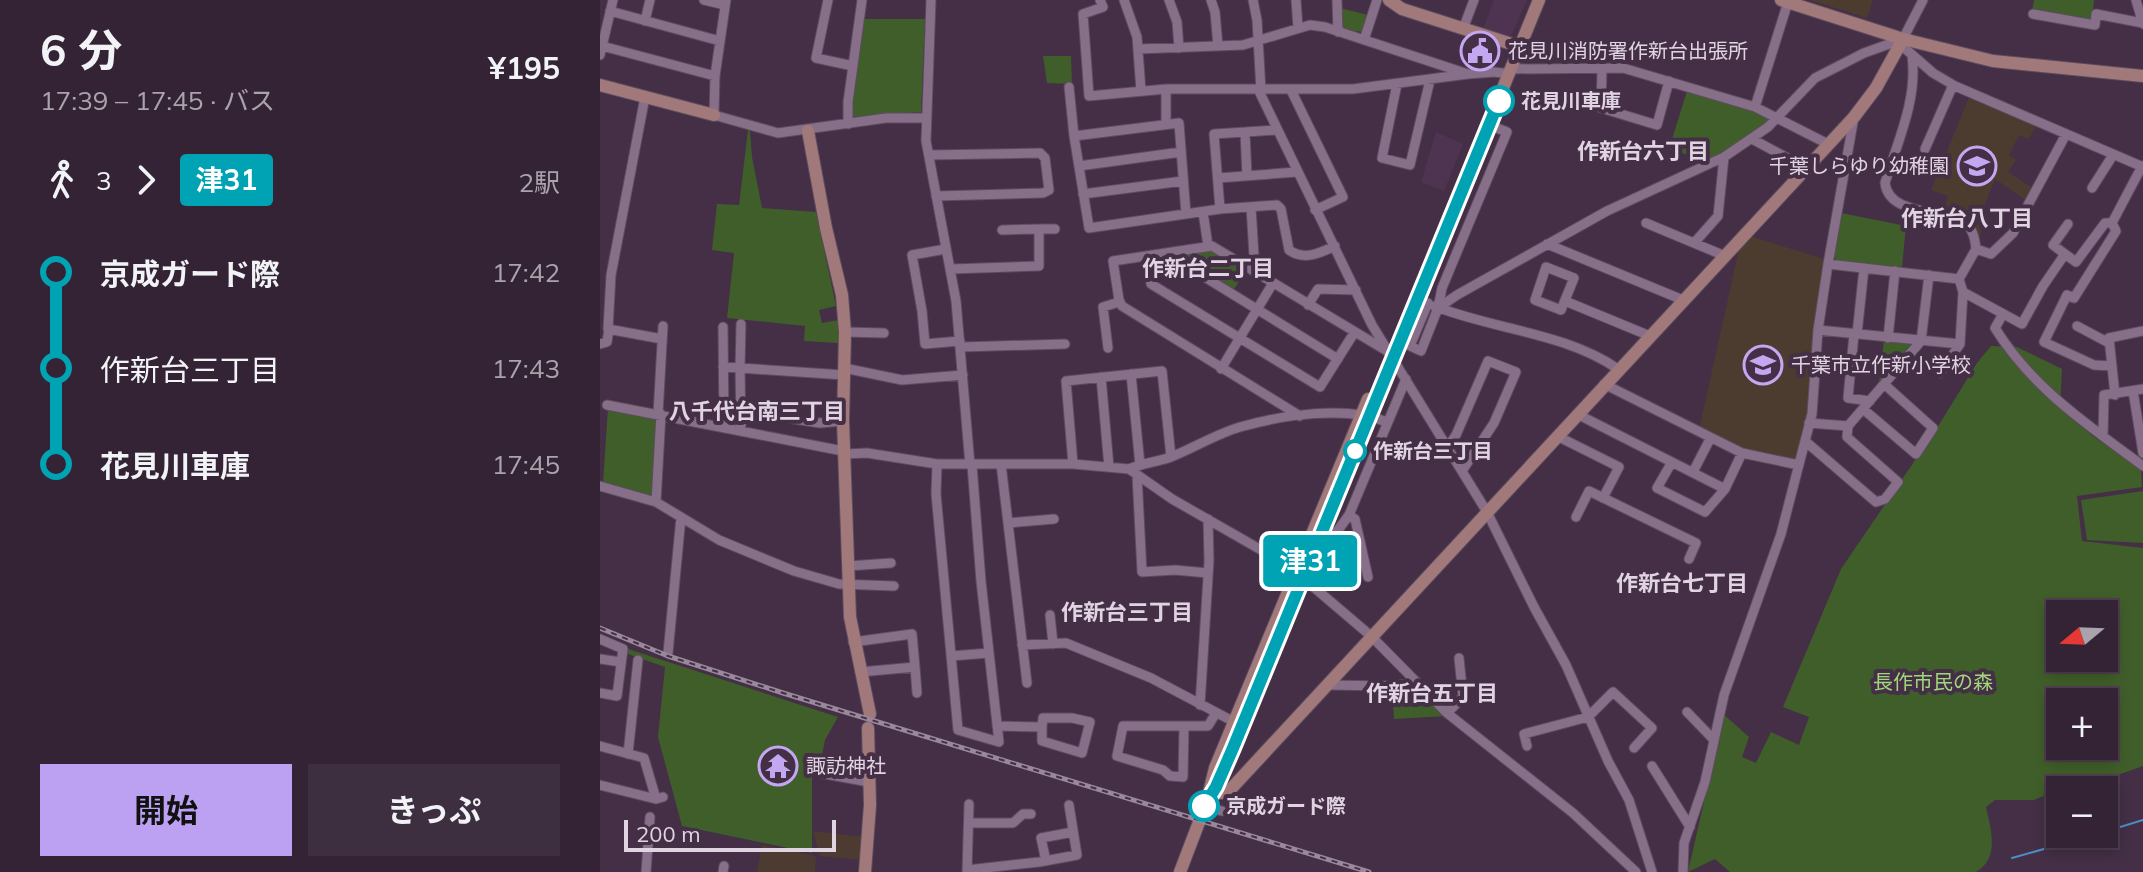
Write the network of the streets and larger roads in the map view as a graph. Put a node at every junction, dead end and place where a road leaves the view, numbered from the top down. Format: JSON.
{"nodes":[{"id":1,"x":613,"y":0,"type":"edge"},
{"id":2,"x":650,"y":0,"type":"edge"},
{"id":3,"x":704,"y":0,"type":"edge"},
{"id":4,"x":828,"y":0,"type":"edge"},
{"id":5,"x":862,"y":0,"type":"edge"},
{"id":6,"x":931,"y":0,"type":"edge"},
{"id":7,"x":1100,"y":0,"type":"edge"},
{"id":8,"x":1124,"y":0,"type":"edge"},
{"id":9,"x":1169,"y":0,"type":"edge"},
{"id":10,"x":1211,"y":0,"type":"edge"},
{"id":11,"x":1253,"y":0,"type":"edge"},
{"id":12,"x":1296,"y":0,"type":"edge"},
{"id":13,"x":1337,"y":0,"type":"edge"},
{"id":14,"x":1377,"y":0,"type":"edge"},
{"id":15,"x":1389,"y":0,"type":"edge"},
{"id":16,"x":1474,"y":0,"type":"edge"},
{"id":17,"x":1539,"y":0,"type":"edge"},
{"id":18,"x":1923,"y":0,"type":"edge"},
{"id":19,"x":2136,"y":0,"type":"edge"},
{"id":20,"x":1784,"y":1,"type":"edge"},
{"id":21,"x":726,"y":3,"type":"edge"},
{"id":22,"x":610,"y":11,"type":"junction"},
{"id":23,"x":2033,"y":14,"type":"dead end"},
{"id":24,"x":645,"y":21,"type":"junction"},
{"id":25,"x":2143,"y":23,"type":"edge"},
{"id":26,"x":1298,"y":28,"type":"junction"},
{"id":27,"x":1463,"y":29,"type":"junction"},
{"id":28,"x":1338,"y":32,"type":"junction"},
{"id":29,"x":1364,"y":40,"type":"junction"},
{"id":30,"x":720,"y":41,"type":"junction"},
{"id":31,"x":1258,"y":41,"type":"junction"},
{"id":32,"x":1902,"y":42,"type":"junction"},
{"id":33,"x":1218,"y":46,"type":"junction"},
{"id":34,"x":1521,"y":47,"type":"junction"},
{"id":35,"x":1179,"y":48,"type":"junction"},
{"id":36,"x":1138,"y":49,"type":"junction"},
{"id":37,"x":601,"y":51,"type":"edge"},
{"id":38,"x":1912,"y":56,"type":"junction"},
{"id":39,"x":853,"y":66,"type":"junction"},
{"id":40,"x":1602,"y":69,"type":"junction"},
{"id":41,"x":1510,"y":72,"type":"junction"},
{"id":42,"x":1468,"y":74,"type":"junction"},
{"id":43,"x":715,"y":76,"type":"junction"},
{"id":44,"x":2143,"y":76,"type":"edge"},
{"id":45,"x":1430,"y":80,"type":"junction"},
{"id":46,"x":1669,"y":81,"type":"junction"},
{"id":47,"x":1397,"y":84,"type":"junction"},
{"id":48,"x":600,"y":85,"type":"edge"},
{"id":49,"x":1953,"y":85,"type":"junction"},
{"id":50,"x":1069,"y":87,"type":"dead end"},
{"id":51,"x":1166,"y":89,"type":"junction"},
{"id":52,"x":1291,"y":90,"type":"junction"},
{"id":53,"x":1141,"y":91,"type":"junction"},
{"id":54,"x":1260,"y":91,"type":"junction"},
{"id":55,"x":645,"y":97,"type":"junction"},
{"id":56,"x":1755,"y":107,"type":"junction"},
{"id":57,"x":714,"y":115,"type":"junction"},
{"id":58,"x":1779,"y":117,"type":"junction"},
{"id":59,"x":1854,"y":117,"type":"junction"},
{"id":60,"x":925,"y":118,"type":"junction"},
{"id":61,"x":848,"y":124,"type":"junction"},
{"id":62,"x":1166,"y":124,"type":"junction"},
{"id":63,"x":1489,"y":125,"type":"junction"},
{"id":64,"x":1276,"y":130,"type":"junction"},
{"id":65,"x":808,"y":131,"type":"junction"},
{"id":66,"x":1245,"y":132,"type":"junction"},
{"id":67,"x":1074,"y":136,"type":"junction"},
{"id":68,"x":2065,"y":136,"type":"junction"},
{"id":69,"x":1752,"y":139,"type":"junction"},
{"id":70,"x":1828,"y":144,"type":"junction"},
{"id":71,"x":1925,"y":149,"type":"dead end"},
{"id":72,"x":1181,"y":152,"type":"junction"},
{"id":73,"x":929,"y":155,"type":"junction"},
{"id":74,"x":2113,"y":155,"type":"junction"},
{"id":75,"x":1724,"y":157,"type":"junction"},
{"id":76,"x":1079,"y":166,"type":"junction"},
{"id":77,"x":2143,"y":167,"type":"edge"},
{"id":78,"x":1806,"y":168,"type":"junction"},
{"id":79,"x":1297,"y":172,"type":"junction"},
{"id":80,"x":1247,"y":176,"type":"junction"},
{"id":81,"x":1218,"y":178,"type":"junction"},
{"id":82,"x":1183,"y":181,"type":"junction"},
{"id":83,"x":2092,"y":188,"type":"dead end"},
{"id":84,"x":1083,"y":194,"type":"junction"},
{"id":85,"x":936,"y":196,"type":"junction"},
{"id":86,"x":1251,"y":207,"type":"junction"},
{"id":87,"x":1220,"y":209,"type":"junction"},
{"id":88,"x":1315,"y":210,"type":"junction"},
{"id":89,"x":1203,"y":212,"type":"junction"},
{"id":90,"x":1186,"y":214,"type":"junction"},
{"id":91,"x":1646,"y":223,"type":"dead end"},
{"id":92,"x":2112,"y":223,"type":"junction"},
{"id":93,"x":2068,"y":224,"type":"dead end"},
{"id":94,"x":1447,"y":225,"type":"junction"},
{"id":95,"x":1039,"y":229,"type":"junction"},
{"id":96,"x":1055,"y":229,"type":"dead end"},
{"id":97,"x":1002,"y":230,"type":"dead end"},
{"id":98,"x":1465,"y":232,"type":"junction"},
{"id":99,"x":1695,"y":242,"type":"junction"},
{"id":100,"x":1547,"y":244,"type":"junction"},
{"id":101,"x":1208,"y":246,"type":"junction"},
{"id":102,"x":1335,"y":246,"type":"junction"},
{"id":103,"x":946,"y":249,"type":"junction"},
{"id":104,"x":1976,"y":249,"type":"junction"},
{"id":105,"x":1173,"y":252,"type":"junction"},
{"id":106,"x":2065,"y":254,"type":"junction"},
{"id":107,"x":1148,"y":256,"type":"junction"},
{"id":108,"x":1725,"y":256,"type":"junction"},
{"id":109,"x":1828,"y":264,"type":"junction"},
{"id":110,"x":1864,"y":268,"type":"junction"},
{"id":111,"x":951,"y":269,"type":"junction"},
{"id":112,"x":1895,"y":271,"type":"junction"},
{"id":113,"x":1255,"y":272,"type":"junction"},
{"id":114,"x":1929,"y":275,"type":"junction"},
{"id":115,"x":1959,"y":279,"type":"junction"},
{"id":116,"x":1273,"y":283,"type":"junction"},
{"id":117,"x":1356,"y":290,"type":"junction"},
{"id":118,"x":1963,"y":292,"type":"junction"},
{"id":119,"x":1419,"y":300,"type":"junction"},
{"id":120,"x":1683,"y":300,"type":"junction"},
{"id":121,"x":1565,"y":301,"type":"junction"},
{"id":122,"x":1119,"y":302,"type":"junction"},
{"id":123,"x":1308,"y":305,"type":"junction"},
{"id":124,"x":1438,"y":308,"type":"junction"},
{"id":125,"x":1257,"y":309,"type":"junction"},
{"id":126,"x":2003,"y":314,"type":"junction"},
{"id":127,"x":741,"y":324,"type":"dead end"},
{"id":128,"x":663,"y":326,"type":"dead end"},
{"id":129,"x":2077,"y":326,"type":"dead end"},
{"id":130,"x":723,"y":327,"type":"dead end"},
{"id":131,"x":609,"y":329,"type":"junction"},
{"id":132,"x":1818,"y":330,"type":"junction"},
{"id":133,"x":2143,"y":331,"type":"edge"},
{"id":134,"x":845,"y":332,"type":"junction"},
{"id":135,"x":884,"y":333,"type":"dead end"},
{"id":136,"x":1354,"y":333,"type":"junction"},
{"id":137,"x":1856,"y":334,"type":"junction"},
{"id":138,"x":1650,"y":336,"type":"junction"},
{"id":139,"x":1240,"y":337,"type":"junction"},
{"id":140,"x":1888,"y":338,"type":"junction"},
{"id":141,"x":662,"y":339,"type":"junction"},
{"id":142,"x":1921,"y":341,"type":"junction"},
{"id":143,"x":2109,"y":343,"type":"junction"},
{"id":144,"x":600,"y":344,"type":"edge"},
{"id":145,"x":960,"y":344,"type":"junction"},
{"id":146,"x":1065,"y":344,"type":"dead end"},
{"id":147,"x":1960,"y":344,"type":"junction"},
{"id":148,"x":1108,"y":348,"type":"dead end"},
{"id":149,"x":1390,"y":355,"type":"junction"},
{"id":150,"x":1338,"y":359,"type":"junction"},
{"id":151,"x":2112,"y":366,"type":"junction"},
{"id":152,"x":723,"y":367,"type":"junction"},
{"id":153,"x":740,"y":368,"type":"junction"},
{"id":154,"x":1221,"y":369,"type":"junction"},
{"id":155,"x":1618,"y":369,"type":"junction"},
{"id":156,"x":844,"y":371,"type":"junction"},
{"id":157,"x":1940,"y":373,"type":"dead end"},
{"id":158,"x":1131,"y":374,"type":"junction"},
{"id":159,"x":963,"y":375,"type":"junction"},
{"id":160,"x":1101,"y":377,"type":"junction"},
{"id":161,"x":1406,"y":379,"type":"junction"},
{"id":162,"x":1604,"y":384,"type":"junction"},
{"id":163,"x":1884,"y":384,"type":"junction"},
{"id":164,"x":2138,"y":390,"type":"edge"},
{"id":165,"x":2115,"y":395,"type":"junction"},
{"id":166,"x":607,"y":405,"type":"dead end"},
{"id":167,"x":1867,"y":405,"type":"junction"},
{"id":168,"x":659,"y":414,"type":"junction"},
{"id":169,"x":1577,"y":414,"type":"junction"},
{"id":170,"x":1366,"y":415,"type":"junction"},
{"id":171,"x":1300,"y":416,"type":"junction"},
{"id":172,"x":788,"y":418,"type":"dead end"},
{"id":173,"x":843,"y":421,"type":"junction"},
{"id":174,"x":1387,"y":422,"type":"junction"},
{"id":175,"x":1809,"y":423,"type":"junction"},
{"id":176,"x":1848,"y":426,"type":"junction"},
{"id":177,"x":724,"y":427,"type":"junction"},
{"id":178,"x":741,"y":430,"type":"junction"},
{"id":179,"x":1557,"y":436,"type":"junction"},
{"id":180,"x":2103,"y":436,"type":"junction"},
{"id":181,"x":1710,"y":439,"type":"junction"},
{"id":182,"x":1805,"y":441,"type":"junction"},
{"id":183,"x":1447,"y":448,"type":"junction"},
{"id":184,"x":844,"y":452,"type":"junction"},
{"id":185,"x":1742,"y":453,"type":"junction"},
{"id":186,"x":2143,"y":453,"type":"edge"},
{"id":187,"x":1171,"y":457,"type":"junction"},
{"id":188,"x":1672,"y":462,"type":"junction"},
{"id":189,"x":937,"y":464,"type":"junction"},
{"id":190,"x":1001,"y":464,"type":"junction"},
{"id":191,"x":1073,"y":464,"type":"junction"},
{"id":192,"x":971,"y":465,"type":"junction"},
{"id":193,"x":1799,"y":465,"type":"junction"},
{"id":194,"x":2143,"y":466,"type":"edge"},
{"id":195,"x":1109,"y":467,"type":"junction"},
{"id":196,"x":1135,"y":470,"type":"junction"},
{"id":197,"x":1462,"y":471,"type":"junction"},
{"id":198,"x":1693,"y":472,"type":"junction"},
{"id":199,"x":1340,"y":476,"type":"junction"},
{"id":200,"x":1361,"y":485,"type":"junction"},
{"id":201,"x":600,"y":486,"type":"edge"},
{"id":202,"x":1725,"y":489,"type":"junction"},
{"id":203,"x":1603,"y":498,"type":"junction"},
{"id":204,"x":656,"y":502,"type":"junction"},
{"id":205,"x":1487,"y":512,"type":"junction"},
{"id":206,"x":1349,"y":515,"type":"junction"},
{"id":207,"x":681,"y":517,"type":"junction"},
{"id":208,"x":1576,"y":517,"type":"dead end"},
{"id":209,"x":1054,"y":519,"type":"dead end"},
{"id":210,"x":1208,"y":519,"type":"junction"},
{"id":211,"x":1008,"y":523,"type":"junction"},
{"id":212,"x":1323,"y":530,"type":"junction"},
{"id":213,"x":1689,"y":559,"type":"dead end"},
{"id":214,"x":891,"y":563,"type":"dead end"},
{"id":215,"x":848,"y":566,"type":"junction"},
{"id":216,"x":1208,"y":573,"type":"junction"},
{"id":217,"x":1299,"y":576,"type":"junction"},
{"id":218,"x":1368,"y":577,"type":"dead end"},
{"id":219,"x":849,"y":585,"type":"junction"},
{"id":220,"x":894,"y":586,"type":"dead end"},
{"id":221,"x":1050,"y":615,"type":"dead end"},
{"id":222,"x":1371,"y":636,"type":"junction"},
{"id":223,"x":600,"y":639,"type":"edge"},
{"id":224,"x":853,"y":642,"type":"junction"},
{"id":225,"x":1053,"y":644,"type":"junction"},
{"id":226,"x":1022,"y":645,"type":"junction"},
{"id":227,"x":668,"y":653,"type":"dead end"},
{"id":228,"x":989,"y":653,"type":"junction"},
{"id":229,"x":951,"y":656,"type":"junction"},
{"id":230,"x":1459,"y":658,"type":"dead end"},
{"id":231,"x":600,"y":659,"type":"edge"},
{"id":232,"x":638,"y":660,"type":"dead end"},
{"id":233,"x":621,"y":662,"type":"junction"},
{"id":234,"x":915,"y":667,"type":"junction"},
{"id":235,"x":860,"y":672,"type":"junction"},
{"id":236,"x":1027,"y":683,"type":"dead end"},
{"id":237,"x":1415,"y":683,"type":"junction"},
{"id":238,"x":1326,"y":685,"type":"junction"},
{"id":239,"x":600,"y":693,"type":"edge"},
{"id":240,"x":917,"y":693,"type":"dead end"},
{"id":241,"x":1200,"y":705,"type":"junction"},
{"id":242,"x":1687,"y":712,"type":"dead end"},
{"id":243,"x":1216,"y":713,"type":"junction"},
{"id":244,"x":1447,"y":713,"type":"junction"},
{"id":245,"x":1588,"y":717,"type":"junction"},
{"id":246,"x":1238,"y":724,"type":"junction"},
{"id":247,"x":997,"y":726,"type":"junction"},
{"id":248,"x":1184,"y":726,"type":"junction"},
{"id":249,"x":1042,"y":727,"type":"junction"},
{"id":250,"x":1714,"y":740,"type":"junction"},
{"id":251,"x":600,"y":746,"type":"edge"},
{"id":252,"x":1527,"y":746,"type":"dead end"},
{"id":253,"x":1634,"y":748,"type":"dead end"},
{"id":254,"x":628,"y":754,"type":"junction"},
{"id":255,"x":1652,"y":766,"type":"dead end"},
{"id":256,"x":820,"y":773,"type":"dead end"},
{"id":257,"x":869,"y":782,"type":"junction"},
{"id":258,"x":600,"y":785,"type":"edge"},
{"id":259,"x":1209,"y":797,"type":"junction"},
{"id":260,"x":969,"y":804,"type":"dead end"},
{"id":261,"x":1069,"y":805,"type":"dead end"},
{"id":262,"x":1222,"y":811,"type":"dead end"},
{"id":263,"x":1031,"y":814,"type":"dead end"},
{"id":264,"x":650,"y":817,"type":"dead end"},
{"id":265,"x":969,"y":823,"type":"junction"},
{"id":266,"x":1690,"y":827,"type":"junction"},
{"id":267,"x":1073,"y":832,"type":"junction"},
{"id":268,"x":1046,"y":861,"type":"junction"},
{"id":269,"x":967,"y":871,"type":"edge"},
{"id":270,"x":646,"y":872,"type":"edge"},
{"id":271,"x":865,"y":872,"type":"edge"},
{"id":272,"x":1180,"y":872,"type":"edge"},
{"id":273,"x":1636,"y":872,"type":"edge"},
{"id":274,"x":1652,"y":872,"type":"edge"},
{"id":275,"x":1683,"y":872,"type":"edge"}],
"edges":[{"from":1,"to":22,"type":"street"},
{"from":2,"to":24,"type":"street"},
{"from":3,"to":21,"type":"street"},
{"from":4,"to":39,"type":"street"},
{"from":5,"to":39,"type":"street"},
{"from":6,"to":60,"type":"street"},
{"from":7,"to":53,"type":"street"},
{"from":8,"to":36,"type":"street"},
{"from":9,"to":35,"type":"street"},
{"from":10,"to":33,"type":"street"},
{"from":11,"to":31,"type":"street"},
{"from":12,"to":26,"type":"street"},
{"from":13,"to":28,"type":"street"},
{"from":14,"to":29,"type":"street"},
{"from":15,"to":27,"type":"street"},
{"from":16,"to":27,"type":"street"},
{"from":17,"to":34,"type":"street"},
{"from":18,"to":32,"type":"street"},
{"from":19,"to":25,"type":"street"},
{"from":20,"to":32,"type":"street"},
{"from":20,"to":56,"type":"street"},
{"from":21,"to":30,"type":"street"},
{"from":22,"to":24,"type":"street"},
{"from":22,"to":37,"type":"street"},
{"from":23,"to":25,"type":"street"},
{"from":24,"to":30,"type":"street"},
{"from":26,"to":28,"type":"street"},
{"from":26,"to":31,"type":"street"},
{"from":27,"to":34,"type":"street"},
{"from":28,"to":29,"type":"street"},
{"from":29,"to":42,"type":"street"},
{"from":30,"to":43,"type":"street"},
{"from":31,"to":33,"type":"street"},
{"from":31,"to":54,"type":"street"},
{"from":32,"to":38,"type":"street"},
{"from":32,"to":44,"type":"street"},
{"from":32,"to":58,"type":"street"},
{"from":32,"to":59,"type":"street"},
{"from":33,"to":35,"type":"street"},
{"from":34,"to":41,"type":"street"},
{"from":35,"to":36,"type":"street"},
{"from":36,"to":53,"type":"street"},
{"from":37,"to":43,"type":"street"},
{"from":38,"to":49,"type":"street"},
{"from":38,"to":104,"type":"street"},
{"from":39,"to":61,"type":"street"},
{"from":40,"to":41,"type":"street"},
{"from":40,"to":46,"type":"street"},
{"from":40,"to":46,"type":"street"},
{"from":41,"to":42,"type":"street"},
{"from":41,"to":63,"type":"street"},
{"from":42,"to":45,"type":"street"},
{"from":43,"to":57,"type":"street"},
{"from":45,"to":47,"type":"street"},
{"from":45,"to":47,"type":"street"},
{"from":46,"to":56,"type":"street"},
{"from":47,"to":52,"type":"street"},
{"from":48,"to":55,"type":"street"},
{"from":49,"to":68,"type":"street"},
{"from":49,"to":71,"type":"street"},
{"from":50,"to":67,"type":"street"},
{"from":51,"to":53,"type":"street"},
{"from":51,"to":54,"type":"street"},
{"from":51,"to":62,"type":"street"},
{"from":52,"to":54,"type":"street"},
{"from":52,"to":88,"type":"street"},
{"from":54,"to":64,"type":"street"},
{"from":55,"to":57,"type":"street"},
{"from":55,"to":131,"type":"street"},
{"from":56,"to":58,"type":"street"},
{"from":57,"to":65,"type":"street"},
{"from":58,"to":69,"type":"street"},
{"from":58,"to":70,"type":"street"},
{"from":59,"to":70,"type":"street"},
{"from":59,"to":109,"type":"street"},
{"from":60,"to":61,"type":"street"},
{"from":60,"to":73,"type":"street"},
{"from":61,"to":65,"type":"street"},
{"from":62,"to":67,"type":"street"},
{"from":62,"to":72,"type":"street"},
{"from":63,"to":94,"type":"street"},
{"from":63,"to":98,"type":"street"},
{"from":64,"to":66,"type":"street"},
{"from":64,"to":79,"type":"street"},
{"from":65,"to":134,"type":"street"},
{"from":66,"to":80,"type":"street"},
{"from":66,"to":81,"type":"street"},
{"from":67,"to":76,"type":"street"},
{"from":68,"to":74,"type":"street"},
{"from":68,"to":104,"type":"street"},
{"from":69,"to":75,"type":"street"},
{"from":69,"to":78,"type":"street"},
{"from":70,"to":78,"type":"street"},
{"from":72,"to":76,"type":"street"},
{"from":72,"to":82,"type":"street"},
{"from":73,"to":85,"type":"street"},
{"from":73,"to":85,"type":"street"},
{"from":74,"to":77,"type":"street"},
{"from":74,"to":83,"type":"street"},
{"from":75,"to":99,"type":"street"},
{"from":75,"to":100,"type":"street"},
{"from":76,"to":84,"type":"street"},
{"from":77,"to":92,"type":"street"},
{"from":78,"to":108,"type":"street"},
{"from":79,"to":80,"type":"street"},
{"from":79,"to":88,"type":"street"},
{"from":80,"to":81,"type":"street"},
{"from":81,"to":87,"type":"street"},
{"from":82,"to":84,"type":"street"},
{"from":82,"to":90,"type":"street"},
{"from":84,"to":90,"type":"street"},
{"from":85,"to":103,"type":"street"},
{"from":86,"to":87,"type":"street"},
{"from":86,"to":102,"type":"street"},
{"from":86,"to":113,"type":"street"},
{"from":87,"to":89,"type":"street"},
{"from":88,"to":102,"type":"street"},
{"from":89,"to":90,"type":"street"},
{"from":89,"to":101,"type":"street"},
{"from":91,"to":99,"type":"street"},
{"from":92,"to":106,"type":"street"},
{"from":92,"to":151,"type":"street"},
{"from":93,"to":106,"type":"street"},
{"from":94,"to":98,"type":"street"},
{"from":94,"to":119,"type":"street"},
{"from":95,"to":96,"type":"street"},
{"from":95,"to":97,"type":"street"},
{"from":95,"to":111,"type":"street"},
{"from":98,"to":124,"type":"street"},
{"from":99,"to":108,"type":"street"},
{"from":100,"to":120,"type":"street"},
{"from":100,"to":124,"type":"street"},
{"from":101,"to":105,"type":"street"},
{"from":101,"to":113,"type":"street"},
{"from":102,"to":117,"type":"street"},
{"from":103,"to":111,"type":"street"},
{"from":103,"to":145,"type":"street"},
{"from":104,"to":115,"type":"street"},
{"from":105,"to":107,"type":"street"},
{"from":105,"to":125,"type":"street"},
{"from":106,"to":126,"type":"street"},
{"from":107,"to":122,"type":"street"},
{"from":107,"to":139,"type":"street"},
{"from":108,"to":120,"type":"street"},
{"from":109,"to":110,"type":"street"},
{"from":109,"to":132,"type":"street"},
{"from":110,"to":112,"type":"street"},
{"from":110,"to":137,"type":"street"},
{"from":111,"to":145,"type":"street"},
{"from":112,"to":114,"type":"street"},
{"from":112,"to":140,"type":"street"},
{"from":113,"to":116,"type":"street"},
{"from":114,"to":115,"type":"street"},
{"from":114,"to":142,"type":"street"},
{"from":115,"to":118,"type":"street"},
{"from":116,"to":123,"type":"street"},
{"from":116,"to":125,"type":"street"},
{"from":117,"to":123,"type":"street"},
{"from":117,"to":149,"type":"street"},
{"from":118,"to":126,"type":"street"},
{"from":118,"to":147,"type":"street"},
{"from":119,"to":124,"type":"street"},
{"from":119,"to":124,"type":"street"},
{"from":119,"to":149,"type":"street"},
{"from":120,"to":138,"type":"street"},
{"from":121,"to":121,"type":"street"},
{"from":121,"to":138,"type":"street"},
{"from":122,"to":148,"type":"street"},
{"from":122,"to":154,"type":"street"},
{"from":123,"to":136,"type":"street"},
{"from":124,"to":155,"type":"street"},
{"from":125,"to":139,"type":"street"},
{"from":125,"to":150,"type":"street"},
{"from":126,"to":180,"type":"street"},
{"from":127,"to":153,"type":"street"},
{"from":128,"to":141,"type":"street"},
{"from":129,"to":143,"type":"street"},
{"from":130,"to":152,"type":"street"},
{"from":131,"to":141,"type":"street"},
{"from":131,"to":144,"type":"street"},
{"from":132,"to":137,"type":"street"},
{"from":132,"to":175,"type":"street"},
{"from":133,"to":143,"type":"street"},
{"from":134,"to":135,"type":"street"},
{"from":134,"to":156,"type":"street"},
{"from":136,"to":149,"type":"street"},
{"from":136,"to":150,"type":"street"},
{"from":137,"to":140,"type":"street"},
{"from":137,"to":167,"type":"street"},
{"from":138,"to":155,"type":"street"},
{"from":139,"to":150,"type":"street"},
{"from":139,"to":154,"type":"street"},
{"from":140,"to":142,"type":"street"},
{"from":141,"to":168,"type":"street"},
{"from":142,"to":147,"type":"street"},
{"from":142,"to":163,"type":"street"},
{"from":143,"to":151,"type":"street"},
{"from":145,"to":146,"type":"street"},
{"from":145,"to":159,"type":"street"},
{"from":147,"to":157,"type":"street"},
{"from":149,"to":161,"type":"street"},
{"from":149,"to":170,"type":"street"},
{"from":151,"to":165,"type":"street"},
{"from":152,"to":153,"type":"street"},
{"from":152,"to":177,"type":"street"},
{"from":153,"to":156,"type":"street"},
{"from":153,"to":178,"type":"street"},
{"from":154,"to":171,"type":"street"},
{"from":155,"to":162,"type":"street"},
{"from":156,"to":159,"type":"street"},
{"from":156,"to":173,"type":"street"},
{"from":158,"to":160,"type":"street"},
{"from":158,"to":187,"type":"street"},
{"from":158,"to":196,"type":"street"},
{"from":159,"to":192,"type":"street"},
{"from":160,"to":191,"type":"street"},
{"from":160,"to":195,"type":"street"},
{"from":161,"to":174,"type":"street"},
{"from":161,"to":183,"type":"street"},
{"from":162,"to":169,"type":"street"},
{"from":162,"to":181,"type":"street"},
{"from":163,"to":167,"type":"street"},
{"from":163,"to":167,"type":"street"},
{"from":164,"to":165,"type":"street"},
{"from":164,"to":186,"type":"street"},
{"from":165,"to":180,"type":"street"},
{"from":166,"to":168,"type":"street"},
{"from":167,"to":176,"type":"street"},
{"from":168,"to":177,"type":"street"},
{"from":168,"to":204,"type":"street"},
{"from":169,"to":179,"type":"street"},
{"from":169,"to":188,"type":"street"},
{"from":170,"to":171,"type":"street"},
{"from":170,"to":174,"type":"street"},
{"from":170,"to":199,"type":"street"},
{"from":171,"to":187,"type":"street"},
{"from":172,"to":173,"type":"street"},
{"from":173,"to":184,"type":"street"},
{"from":174,"to":200,"type":"street"},
{"from":175,"to":176,"type":"street"},
{"from":175,"to":182,"type":"street"},
{"from":176,"to":182,"type":"street"},
{"from":177,"to":178,"type":"street"},
{"from":178,"to":184,"type":"street"},
{"from":179,"to":203,"type":"street"},
{"from":179,"to":205,"type":"street"},
{"from":180,"to":194,"type":"street"},
{"from":181,"to":185,"type":"street"},
{"from":181,"to":198,"type":"street"},
{"from":182,"to":193,"type":"street"},
{"from":183,"to":197,"type":"street"},
{"from":183,"to":197,"type":"street"},
{"from":184,"to":189,"type":"street"},
{"from":184,"to":215,"type":"street"},
{"from":185,"to":193,"type":"street"},
{"from":185,"to":202,"type":"street"},
{"from":187,"to":196,"type":"street"},
{"from":188,"to":198,"type":"street"},
{"from":188,"to":202,"type":"street"},
{"from":189,"to":192,"type":"street"},
{"from":189,"to":229,"type":"street"},
{"from":190,"to":191,"type":"street"},
{"from":190,"to":192,"type":"street"},
{"from":190,"to":211,"type":"street"},
{"from":191,"to":195,"type":"street"},
{"from":192,"to":228,"type":"street"},
{"from":193,"to":250,"type":"street"},
{"from":195,"to":196,"type":"street"},
{"from":196,"to":210,"type":"street"},
{"from":196,"to":216,"type":"street"},
{"from":197,"to":205,"type":"street"},
{"from":198,"to":202,"type":"street"},
{"from":199,"to":200,"type":"street"},
{"from":199,"to":212,"type":"street"},
{"from":199,"to":217,"type":"street"},
{"from":200,"to":206,"type":"street"},
{"from":201,"to":204,"type":"street"},
{"from":203,"to":208,"type":"street"},
{"from":203,"to":213,"type":"street"},
{"from":204,"to":207,"type":"street"},
{"from":205,"to":222,"type":"street"},
{"from":205,"to":245,"type":"street"},
{"from":206,"to":212,"type":"street"},
{"from":206,"to":218,"type":"street"},
{"from":207,"to":219,"type":"street"},
{"from":207,"to":227,"type":"street"},
{"from":209,"to":211,"type":"street"},
{"from":210,"to":216,"type":"street"},
{"from":210,"to":217,"type":"street"},
{"from":211,"to":226,"type":"street"},
{"from":212,"to":217,"type":"street"},
{"from":214,"to":215,"type":"street"},
{"from":215,"to":219,"type":"street"},
{"from":216,"to":241,"type":"street"},
{"from":217,"to":222,"type":"street"},
{"from":217,"to":246,"type":"street"},
{"from":219,"to":220,"type":"street"},
{"from":219,"to":224,"type":"street"},
{"from":221,"to":225,"type":"street"},
{"from":222,"to":237,"type":"street"},
{"from":222,"to":238,"type":"street"},
{"from":223,"to":233,"type":"street"},
{"from":224,"to":234,"type":"street"},
{"from":224,"to":235,"type":"street"},
{"from":225,"to":226,"type":"street"},
{"from":225,"to":241,"type":"street"},
{"from":226,"to":236,"type":"street"},
{"from":228,"to":229,"type":"street"},
{"from":228,"to":247,"type":"street"},
{"from":229,"to":247,"type":"street"},
{"from":230,"to":244,"type":"street"},
{"from":231,"to":233,"type":"street"},
{"from":232,"to":254,"type":"street"},
{"from":233,"to":239,"type":"street"},
{"from":234,"to":235,"type":"street"},
{"from":234,"to":240,"type":"street"},
{"from":235,"to":257,"type":"street"},
{"from":237,"to":238,"type":"street"},
{"from":237,"to":244,"type":"street"},
{"from":238,"to":259,"type":"street"},
{"from":241,"to":243,"type":"street"},
{"from":242,"to":250,"type":"street"},
{"from":243,"to":246,"type":"street"},
{"from":243,"to":248,"type":"street"},
{"from":244,"to":273,"type":"street"},
{"from":245,"to":252,"type":"street"},
{"from":245,"to":253,"type":"street"},
{"from":245,"to":274,"type":"street"},
{"from":246,"to":259,"type":"street"},
{"from":247,"to":249,"type":"street"},
{"from":248,"to":248,"type":"street"},
{"from":249,"to":249,"type":"street"},
{"from":250,"to":266,"type":"street"},
{"from":251,"to":254,"type":"street"},
{"from":254,"to":258,"type":"street"},
{"from":255,"to":266,"type":"street"},
{"from":256,"to":257,"type":"street"},
{"from":257,"to":271,"type":"street"},
{"from":259,"to":262,"type":"street"},
{"from":259,"to":272,"type":"street"},
{"from":260,"to":265,"type":"street"},
{"from":261,"to":267,"type":"street"},
{"from":263,"to":265,"type":"street"},
{"from":264,"to":270,"type":"street"},
{"from":265,"to":269,"type":"street"},
{"from":266,"to":275,"type":"street"},
{"from":267,"to":268,"type":"street"},
{"from":267,"to":268,"type":"street"},
{"from":268,"to":269,"type":"street"}]}
